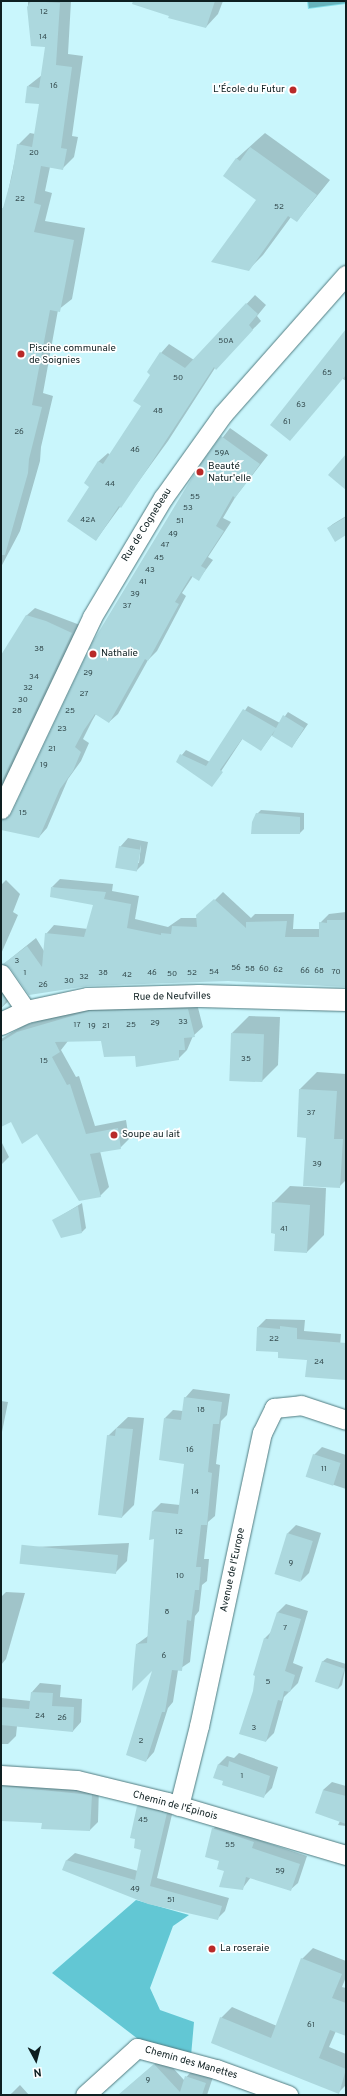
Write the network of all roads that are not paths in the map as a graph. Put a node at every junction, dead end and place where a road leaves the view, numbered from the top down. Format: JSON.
{"nodes":[{"id":1,"x":346,"y":275,"type":"edge"},
{"id":2,"x":1,"y":809,"type":"edge"},
{"id":3,"x":1,"y":974,"type":"edge"},
{"id":4,"x":346,"y":1000,"type":"edge"},
{"id":5,"x":27,"y":1012,"type":"junction"},
{"id":6,"x":1,"y":1024,"type":"edge"},
{"id":7,"x":346,"y":1420,"type":"edge"},
{"id":8,"x":1,"y":1775,"type":"edge"},
{"id":9,"x":179,"y":1806,"type":"junction"},
{"id":10,"x":346,"y":1855,"type":"edge"},
{"id":11,"x":85,"y":2095,"type":"edge"},
{"id":12,"x":288,"y":2095,"type":"edge"}],
"edges":[{"from":1,"to":2,"type":"street","name":"Rue de Cognebeau"},
{"from":3,"to":5,"type":"street"},
{"from":4,"to":5,"type":"main road","name":"Rue de Neufvilles"},
{"from":5,"to":6,"type":"main road","name":"Rue de Neufvilles"},
{"from":7,"to":9,"type":"street","name":"Avenue de l'Europe"},
{"from":8,"to":9,"type":"street","name":"Chemin de l'Épinois"},
{"from":9,"to":10,"type":"street","name":"Chemin de l'Épinois"},
{"from":11,"to":12,"type":"street","name":"Chemin des Manettes"}]}
